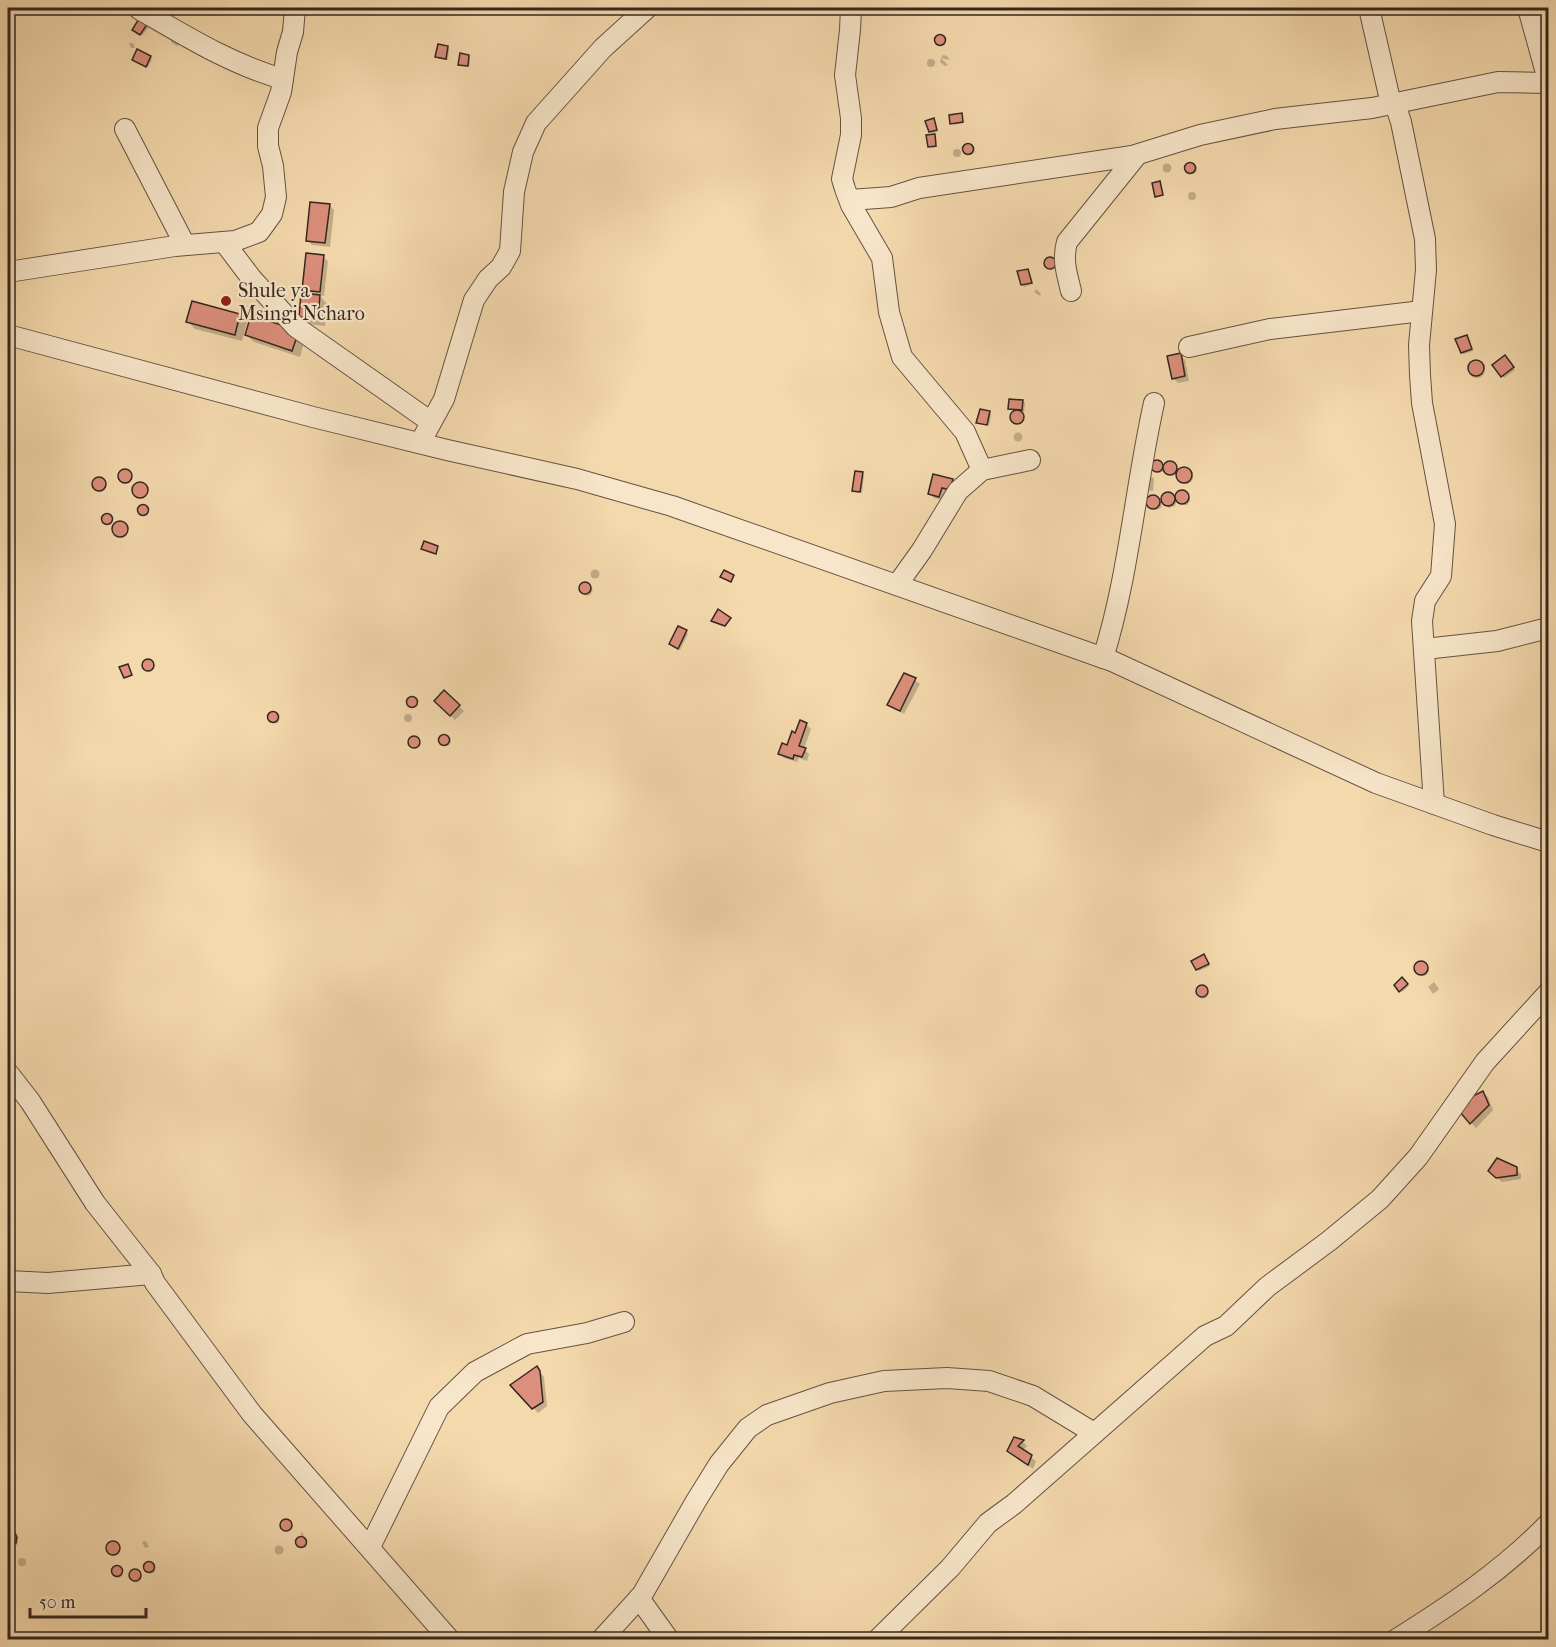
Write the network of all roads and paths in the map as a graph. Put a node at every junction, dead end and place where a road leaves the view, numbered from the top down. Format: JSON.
{"nodes":[{"id":1,"x":295,"y":8,"type":"edge"},
{"id":2,"x":647,"y":8,"type":"edge"},
{"id":3,"x":851,"y":8,"type":"edge"},
{"id":4,"x":1369,"y":8,"type":"edge"},
{"id":5,"x":1528,"y":8,"type":"edge"},
{"id":6,"x":139,"y":9,"type":"edge"},
{"id":7,"x":283,"y":79,"type":"junction"},
{"id":8,"x":1548,"y":82,"type":"edge"},
{"id":9,"x":1393,"y":104,"type":"junction"},
{"id":10,"x":125,"y":129,"type":"dead end"},
{"id":11,"x":1137,"y":155,"type":"junction"},
{"id":12,"x":850,"y":200,"type":"junction"},
{"id":13,"x":224,"y":242,"type":"junction"},
{"id":14,"x":185,"y":245,"type":"junction"},
{"id":15,"x":8,"y":272,"type":"edge"},
{"id":16,"x":1071,"y":291,"type":"dead end"},
{"id":17,"x":1422,"y":311,"type":"junction"},
{"id":18,"x":8,"y":335,"type":"edge"},
{"id":19,"x":1189,"y":347,"type":"dead end"},
{"id":20,"x":1154,"y":403,"type":"dead end"},
{"id":21,"x":431,"y":422,"type":"junction"},
{"id":22,"x":420,"y":443,"type":"junction"},
{"id":23,"x":1030,"y":460,"type":"dead end"},
{"id":24,"x":982,"y":470,"type":"junction"},
{"id":25,"x":897,"y":585,"type":"junction"},
{"id":26,"x":1548,"y":628,"type":"edge"},
{"id":27,"x":1425,"y":649,"type":"junction"},
{"id":28,"x":1104,"y":658,"type":"junction"},
{"id":29,"x":1434,"y":804,"type":"junction"},
{"id":30,"x":1548,"y":842,"type":"edge"},
{"id":31,"x":1548,"y":993,"type":"edge"},
{"id":32,"x":8,"y":1073,"type":"edge"},
{"id":33,"x":151,"y":1274,"type":"junction"},
{"id":34,"x":8,"y":1281,"type":"edge"},
{"id":35,"x":624,"y":1322,"type":"dead end"},
{"id":36,"x":1094,"y":1433,"type":"junction"},
{"id":37,"x":1548,"y":1524,"type":"edge"},
{"id":38,"x":370,"y":1547,"type":"junction"},
{"id":39,"x":639,"y":1598,"type":"junction"},
{"id":40,"x":450,"y":1640,"type":"edge"},
{"id":41,"x":601,"y":1640,"type":"edge"},
{"id":42,"x":669,"y":1640,"type":"edge"},
{"id":43,"x":877,"y":1640,"type":"edge"},
{"id":44,"x":1395,"y":1640,"type":"edge"}],
"edges":[{"from":1,"to":7,"type":"street"},
{"from":2,"to":21,"type":"street"},
{"from":3,"to":12,"type":"street"},
{"from":4,"to":9,"type":"street"},
{"from":5,"to":8,"type":"street"},
{"from":6,"to":7,"type":"street"},
{"from":7,"to":13,"type":"street"},
{"from":8,"to":9,"type":"street"},
{"from":9,"to":11,"type":"street"},
{"from":9,"to":17,"type":"street"},
{"from":10,"to":14,"type":"street"},
{"from":11,"to":12,"type":"street"},
{"from":11,"to":16,"type":"street"},
{"from":12,"to":24,"type":"street"},
{"from":13,"to":14,"type":"street"},
{"from":13,"to":21,"type":"street"},
{"from":14,"to":15,"type":"street"},
{"from":17,"to":19,"type":"street"},
{"from":17,"to":27,"type":"street"},
{"from":18,"to":22,"type":"street"},
{"from":20,"to":28,"type":"street"},
{"from":21,"to":22,"type":"street"},
{"from":22,"to":25,"type":"street"},
{"from":23,"to":24,"type":"street"},
{"from":24,"to":25,"type":"street"},
{"from":25,"to":28,"type":"street"},
{"from":26,"to":27,"type":"street"},
{"from":27,"to":29,"type":"street"},
{"from":28,"to":29,"type":"street"},
{"from":29,"to":30,"type":"street"},
{"from":31,"to":36,"type":"street"},
{"from":32,"to":33,"type":"street"},
{"from":33,"to":34,"type":"street"},
{"from":33,"to":38,"type":"street"},
{"from":35,"to":38,"type":"street"},
{"from":36,"to":39,"type":"street"},
{"from":36,"to":43,"type":"street"},
{"from":37,"to":44,"type":"street"},
{"from":38,"to":40,"type":"street"},
{"from":39,"to":41,"type":"street"},
{"from":39,"to":42,"type":"street"}]}
